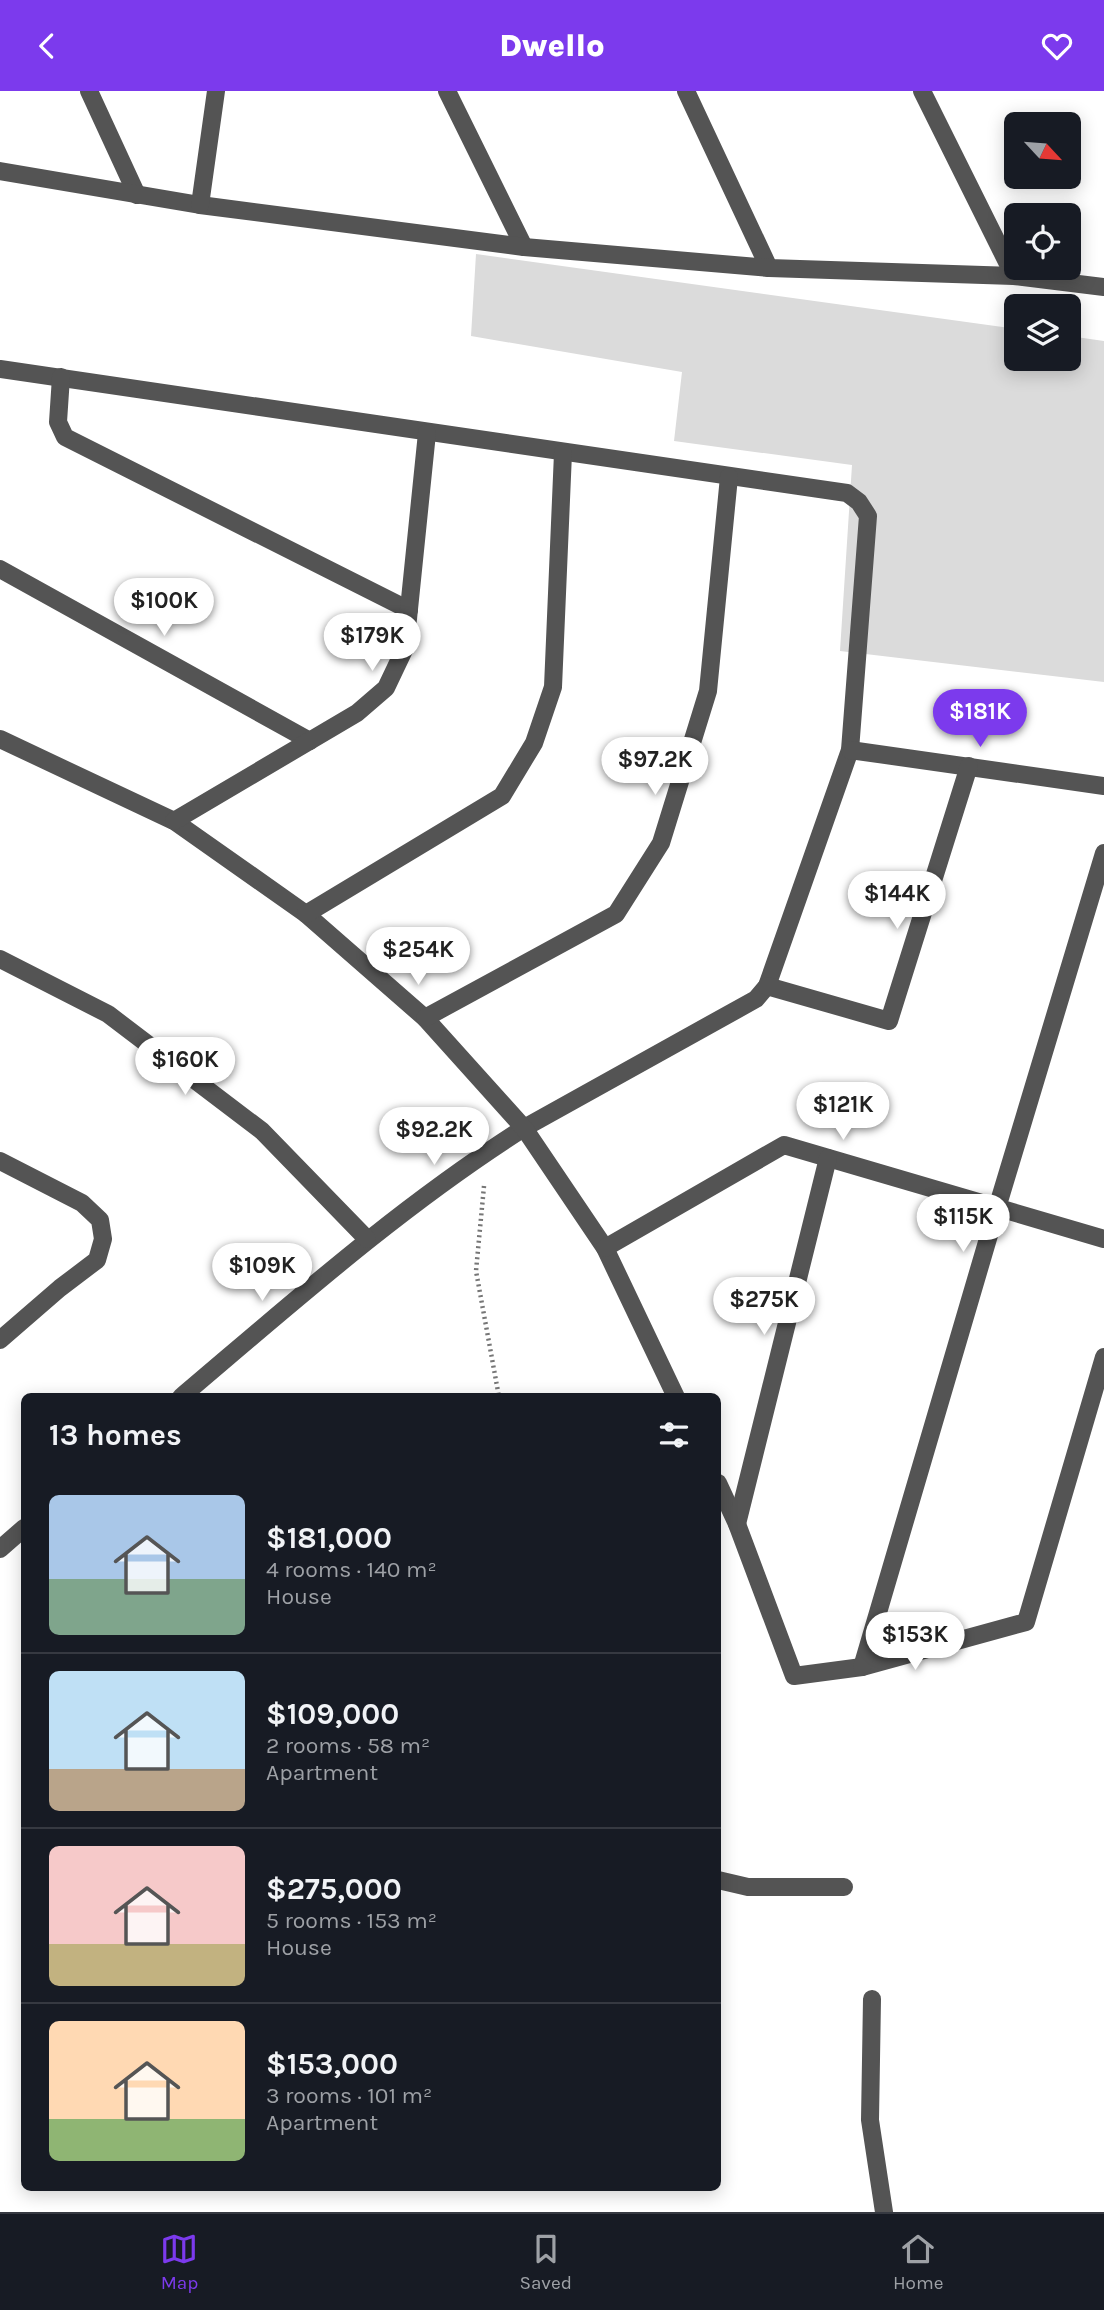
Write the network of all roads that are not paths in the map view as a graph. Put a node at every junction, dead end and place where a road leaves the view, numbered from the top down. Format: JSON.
{"nodes":[{"id":1,"x":89,"y":91,"type":"edge"},
{"id":2,"x":216,"y":91,"type":"edge"},
{"id":3,"x":447,"y":91,"type":"edge"},
{"id":4,"x":686,"y":91,"type":"edge"},
{"id":5,"x":922,"y":91,"type":"edge"},
{"id":6,"x":0,"y":171,"type":"edge"},
{"id":7,"x":137,"y":195,"type":"junction"},
{"id":8,"x":200,"y":205,"type":"junction"},
{"id":9,"x":523,"y":247,"type":"junction"},
{"id":10,"x":1004,"y":256,"type":"edge"},
{"id":11,"x":769,"y":268,"type":"junction"},
{"id":12,"x":1004,"y":276,"type":"edge"},
{"id":13,"x":1047,"y":280,"type":"edge"},
{"id":14,"x":1104,"y":287,"type":"edge"},
{"id":15,"x":0,"y":369,"type":"edge"},
{"id":16,"x":61,"y":377,"type":"junction"},
{"id":17,"x":427,"y":433,"type":"junction"},
{"id":18,"x":563,"y":453,"type":"junction"},
{"id":19,"x":729,"y":477,"type":"junction"},
{"id":20,"x":0,"y":569,"type":"edge"},
{"id":21,"x":409,"y":610,"type":"junction"},
{"id":22,"x":0,"y":739,"type":"edge"},
{"id":23,"x":310,"y":741,"type":"junction"},
{"id":24,"x":849,"y":750,"type":"junction"},
{"id":25,"x":969,"y":766,"type":"junction"},
{"id":26,"x":1104,"y":786,"type":"edge"},
{"id":27,"x":174,"y":821,"type":"junction"},
{"id":28,"x":1104,"y":853,"type":"edge"},
{"id":29,"x":306,"y":914,"type":"junction"},
{"id":30,"x":0,"y":959,"type":"edge"},
{"id":31,"x":767,"y":986,"type":"junction"},
{"id":32,"x":425,"y":1018,"type":"junction"},
{"id":33,"x":524,"y":1128,"type":"junction"},
{"id":34,"x":828,"y":1158,"type":"junction"},
{"id":35,"x":0,"y":1161,"type":"edge"},
{"id":36,"x":997,"y":1208,"type":"junction"},
{"id":37,"x":367,"y":1239,"type":"junction"},
{"id":38,"x":1104,"y":1239,"type":"edge"},
{"id":39,"x":605,"y":1248,"type":"junction"},
{"id":40,"x":0,"y":1339,"type":"edge"},
{"id":41,"x":1104,"y":1357,"type":"edge"},
{"id":42,"x":186,"y":1393,"type":"edge"},
{"id":43,"x":674,"y":1393,"type":"edge"},
{"id":44,"x":721,"y":1489,"type":"edge"},
{"id":45,"x":737,"y":1524,"type":"junction"},
{"id":46,"x":21,"y":1531,"type":"edge"},
{"id":47,"x":0,"y":1549,"type":"edge"},
{"id":48,"x":862,"y":1667,"type":"junction"},
{"id":49,"x":721,"y":1882,"type":"edge"},
{"id":50,"x":844,"y":1887,"type":"dead end"},
{"id":51,"x":872,"y":1999,"type":"dead end"},
{"id":52,"x":884,"y":2212,"type":"edge"}],
"edges":[{"from":1,"to":7,"type":"street"},
{"from":2,"to":8,"type":"street"},
{"from":3,"to":9,"type":"street"},
{"from":4,"to":11,"type":"street"},
{"from":5,"to":10,"type":"street"},
{"from":6,"to":7,"type":"street"},
{"from":7,"to":8,"type":"street"},
{"from":8,"to":9,"type":"street"},
{"from":9,"to":11,"type":"street"},
{"from":11,"to":12,"type":"street"},
{"from":13,"to":14,"type":"street"},
{"from":15,"to":16,"type":"street"},
{"from":16,"to":17,"type":"street"},
{"from":16,"to":21,"type":"street"},
{"from":17,"to":18,"type":"street"},
{"from":17,"to":21,"type":"street"},
{"from":18,"to":19,"type":"street"},
{"from":18,"to":29,"type":"street"},
{"from":19,"to":24,"type":"street"},
{"from":19,"to":32,"type":"street"},
{"from":20,"to":23,"type":"street"},
{"from":21,"to":23,"type":"street"},
{"from":22,"to":27,"type":"street"},
{"from":23,"to":27,"type":"street"},
{"from":24,"to":25,"type":"street"},
{"from":24,"to":31,"type":"street"},
{"from":25,"to":26,"type":"street"},
{"from":25,"to":31,"type":"street"},
{"from":27,"to":29,"type":"street"},
{"from":28,"to":36,"type":"street"},
{"from":29,"to":32,"type":"street"},
{"from":30,"to":37,"type":"street"},
{"from":31,"to":33,"type":"street"},
{"from":32,"to":33,"type":"street"},
{"from":33,"to":37,"type":"street"},
{"from":33,"to":39,"type":"street"},
{"from":34,"to":36,"type":"street"},
{"from":34,"to":39,"type":"street"},
{"from":34,"to":45,"type":"street"},
{"from":35,"to":40,"type":"street"},
{"from":36,"to":38,"type":"street"},
{"from":36,"to":48,"type":"street"},
{"from":37,"to":42,"type":"street"},
{"from":39,"to":43,"type":"street"},
{"from":41,"to":48,"type":"street"},
{"from":44,"to":45,"type":"street"},
{"from":45,"to":48,"type":"street"},
{"from":46,"to":47,"type":"street"},
{"from":49,"to":50,"type":"street"},
{"from":51,"to":52,"type":"street"}]}
